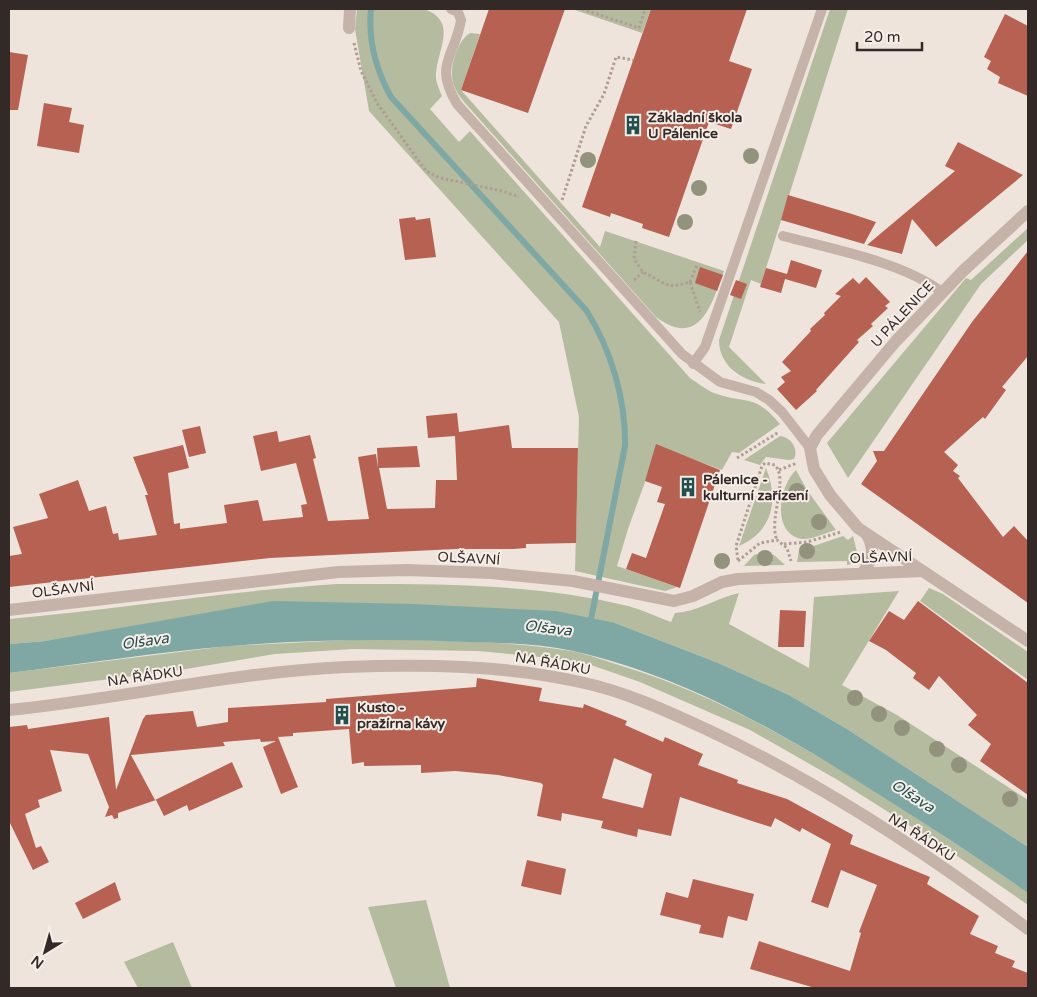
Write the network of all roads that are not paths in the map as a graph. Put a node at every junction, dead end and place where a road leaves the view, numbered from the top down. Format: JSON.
{"nodes":[{"id":1,"x":350,"y":9,"type":"edge"},
{"id":2,"x":451,"y":9,"type":"edge"},
{"id":3,"x":822,"y":9,"type":"edge"},
{"id":4,"x":349,"y":28,"type":"road end"},
{"id":5,"x":1028,"y":211,"type":"edge"},
{"id":6,"x":783,"y":236,"type":"dead end"},
{"id":7,"x":942,"y":292,"type":"junction"},
{"id":8,"x":693,"y":364,"type":"junction"},
{"id":9,"x":810,"y":448,"type":"junction"},
{"id":10,"x":867,"y":535,"type":"junction"},
{"id":11,"x":923,"y":571,"type":"junction"},
{"id":12,"x":862,"y":574,"type":"junction"},
{"id":13,"x":9,"y":610,"type":"edge"},
{"id":14,"x":1028,"y":641,"type":"edge"},
{"id":15,"x":9,"y":710,"type":"edge"},
{"id":16,"x":1028,"y":929,"type":"edge"}],
"edges":[{"from":1,"to":4,"type":"street"},
{"from":2,"to":8,"type":"lane"},
{"from":3,"to":8,"type":"lane"},
{"from":5,"to":7,"type":"street","name":"U PÁLENICE"},
{"from":6,"to":7,"type":"lane"},
{"from":7,"to":9,"type":"street","name":"U PÁLENICE"},
{"from":8,"to":9,"type":"lane"},
{"from":9,"to":10,"type":"street","name":"OLŠAVNÍ"},
{"from":10,"to":11,"type":"street","name":"OLŠAVNÍ"},
{"from":10,"to":12,"type":"street"},
{"from":11,"to":12,"type":"street","name":"OLŠAVNÍ"},
{"from":11,"to":14,"type":"street","name":"OLŠAVNÍ"},
{"from":12,"to":13,"type":"street","name":"OLŠAVNÍ"},
{"from":15,"to":16,"type":"street","name":"NA ŘÁDKU"}]}
